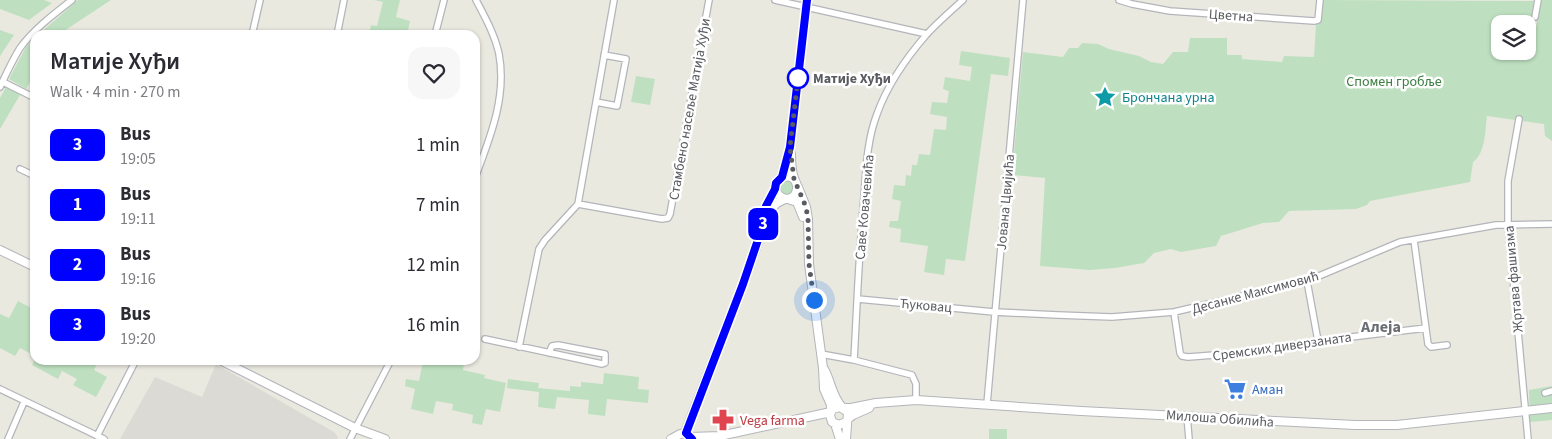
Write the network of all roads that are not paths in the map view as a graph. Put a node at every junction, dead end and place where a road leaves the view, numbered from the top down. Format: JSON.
{"nodes":[{"id":1,"x":72,"y":0,"type":"edge"},
{"id":2,"x":260,"y":0,"type":"edge"},
{"id":3,"x":344,"y":0,"type":"edge"},
{"id":4,"x":444,"y":0,"type":"edge"},
{"id":5,"x":476,"y":0,"type":"edge"},
{"id":6,"x":614,"y":0,"type":"edge"},
{"id":7,"x":709,"y":0,"type":"edge"},
{"id":8,"x":774,"y":0,"type":"edge"},
{"id":9,"x":963,"y":0,"type":"edge"},
{"id":10,"x":1023,"y":0,"type":"edge"},
{"id":11,"x":1119,"y":0,"type":"edge"},
{"id":12,"x":1320,"y":0,"type":"edge"},
{"id":13,"x":1538,"y":0,"type":"edge"},
{"id":14,"x":807,"y":4,"type":"edge"},
{"id":15,"x":1533,"y":15,"type":"dead end"},
{"id":16,"x":37,"y":30,"type":"edge"},
{"id":17,"x":253,"y":30,"type":"edge"},
{"id":18,"x":337,"y":30,"type":"edge"},
{"id":19,"x":436,"y":30,"type":"edge"},
{"id":20,"x":927,"y":34,"type":"junction"},
{"id":21,"x":30,"y":38,"type":"edge"},
{"id":22,"x":604,"y":55,"type":"junction"},
{"id":23,"x":1,"y":84,"type":"edge"},
{"id":24,"x":30,"y":96,"type":"edge"},
{"id":25,"x":596,"y":102,"type":"junction"},
{"id":26,"x":1519,"y":119,"type":"dead end"},
{"id":27,"x":790,"y":147,"type":"junction"},
{"id":28,"x":480,"y":165,"type":"edge"},
{"id":29,"x":20,"y":169,"type":"dead end"},
{"id":30,"x":30,"y":174,"type":"edge"},
{"id":31,"x":782,"y":177,"type":"junction"},
{"id":32,"x":794,"y":179,"type":"junction"},
{"id":33,"x":798,"y":188,"type":"junction"},
{"id":34,"x":775,"y":189,"type":"junction"},
{"id":35,"x":787,"y":199,"type":"junction"},
{"id":36,"x":578,"y":204,"type":"junction"},
{"id":37,"x":1508,"y":224,"type":"junction"},
{"id":38,"x":1552,"y":224,"type":"edge"},
{"id":39,"x":762,"y":228,"type":"junction"},
{"id":40,"x":808,"y":234,"type":"junction"},
{"id":41,"x":1414,"y":240,"type":"junction"},
{"id":42,"x":0,"y":250,"type":"edge"},
{"id":43,"x":30,"y":265,"type":"edge"},
{"id":44,"x":1307,"y":281,"type":"junction"},
{"id":45,"x":858,"y":299,"type":"junction"},
{"id":46,"x":994,"y":312,"type":"junction"},
{"id":47,"x":1174,"y":312,"type":"junction"},
{"id":48,"x":1426,"y":328,"type":"junction"},
{"id":49,"x":484,"y":339,"type":"dead end"},
{"id":50,"x":1318,"y":341,"type":"junction"},
{"id":51,"x":1447,"y":345,"type":"dead end"},
{"id":52,"x":520,"y":347,"type":"junction"},
{"id":53,"x":549,"y":353,"type":"junction"},
{"id":54,"x":821,"y":354,"type":"junction"},
{"id":55,"x":854,"y":360,"type":"junction"},
{"id":56,"x":133,"y":365,"type":"edge"},
{"id":57,"x":230,"y":365,"type":"edge"},
{"id":58,"x":388,"y":365,"type":"edge"},
{"id":59,"x":823,"y":368,"type":"junction"},
{"id":60,"x":0,"y":389,"type":"edge"},
{"id":61,"x":1552,"y":391,"type":"edge"},
{"id":62,"x":1545,"y":393,"type":"dead end"},
{"id":63,"x":916,"y":400,"type":"junction"},
{"id":64,"x":24,"y":402,"type":"junction"},
{"id":65,"x":887,"y":403,"type":"junction"},
{"id":66,"x":987,"y":404,"type":"junction"},
{"id":67,"x":843,"y":407,"type":"junction"},
{"id":68,"x":1552,"y":408,"type":"edge"},
{"id":69,"x":1525,"y":410,"type":"junction"},
{"id":70,"x":831,"y":411,"type":"junction"},
{"id":71,"x":1187,"y":416,"type":"junction"},
{"id":72,"x":800,"y":420,"type":"junction"},
{"id":73,"x":847,"y":421,"type":"junction"},
{"id":74,"x":834,"y":423,"type":"junction"},
{"id":75,"x":355,"y":428,"type":"junction"},
{"id":76,"x":97,"y":436,"type":"junction"},
{"id":77,"x":689,"y":436,"type":"edge"},
{"id":78,"x":673,"y":438,"type":"edge"},
{"id":79,"x":716,"y":438,"type":"edge"},
{"id":80,"x":8,"y":439,"type":"edge"},
{"id":81,"x":104,"y":439,"type":"edge"},
{"id":82,"x":350,"y":439,"type":"edge"},
{"id":83,"x":385,"y":439,"type":"edge"},
{"id":84,"x":840,"y":439,"type":"edge"},
{"id":85,"x":846,"y":439,"type":"edge"},
{"id":86,"x":1189,"y":439,"type":"edge"},
{"id":87,"x":1528,"y":439,"type":"edge"}],
"edges":[{"from":1,"to":16,"type":"street"},
{"from":2,"to":17,"type":"street"},
{"from":3,"to":18,"type":"street"},
{"from":4,"to":19,"type":"street"},
{"from":5,"to":28,"type":"street"},
{"from":6,"to":22,"type":"street"},
{"from":7,"to":36,"type":"street","name":"Стамбено насеље Матија Хуђи"},
{"from":8,"to":14,"type":"street"},
{"from":9,"to":20,"type":"street","name":"Саве Ковачевића"},
{"from":10,"to":46,"type":"street","name":"Јована Цвијића"},
{"from":11,"to":12,"type":"street","name":"Цветна"},
{"from":13,"to":15,"type":"street"},
{"from":14,"to":20,"type":"street"},
{"from":14,"to":27,"type":"street"},
{"from":20,"to":45,"type":"street","name":"Саве Ковачевића"},
{"from":21,"to":23,"type":"street"},
{"from":22,"to":25,"type":"street"},
{"from":22,"to":25,"type":"street"},
{"from":23,"to":24,"type":"street"},
{"from":25,"to":36,"type":"street"},
{"from":26,"to":37,"type":"street","name":"Жртава фашизма"},
{"from":27,"to":31,"type":"street"},
{"from":27,"to":32,"type":"street"},
{"from":29,"to":30,"type":"street"},
{"from":31,"to":32,"type":"street"},
{"from":31,"to":34,"type":"street"},
{"from":32,"to":33,"type":"street"},
{"from":33,"to":35,"type":"street"},
{"from":33,"to":40,"type":"street"},
{"from":34,"to":35,"type":"street"},
{"from":34,"to":39,"type":"street"},
{"from":35,"to":39,"type":"street"},
{"from":35,"to":40,"type":"street"},
{"from":36,"to":52,"type":"street"},
{"from":37,"to":38,"type":"street","name":"Десанке Максимовић"},
{"from":37,"to":41,"type":"street","name":"Десанке Максимовић"},
{"from":37,"to":69,"type":"street","name":"Жртава фашизма"},
{"from":39,"to":77,"type":"street"},
{"from":40,"to":54,"type":"street"},
{"from":41,"to":44,"type":"street","name":"Десанке Максимовић"},
{"from":41,"to":48,"type":"street"},
{"from":42,"to":43,"type":"street"},
{"from":44,"to":47,"type":"street","name":"Десанке Максимовић"},
{"from":44,"to":50,"type":"street"},
{"from":45,"to":46,"type":"street","name":"Ћуковац"},
{"from":45,"to":55,"type":"street","name":"Саве Ковачевића"},
{"from":46,"to":47,"type":"street","name":"Десанке Максимовић"},
{"from":46,"to":66,"type":"street","name":"Јована Цвијића"},
{"from":47,"to":50,"type":"street","name":"Сремских диверзаната"},
{"from":48,"to":50,"type":"street","name":"Сремских диверзаната"},
{"from":48,"to":51,"type":"street"},
{"from":49,"to":52,"type":"street"},
{"from":52,"to":53,"type":"street"},
{"from":53,"to":53,"type":"street"},
{"from":54,"to":55,"type":"street"},
{"from":54,"to":59,"type":"street"},
{"from":55,"to":63,"type":"street"},
{"from":56,"to":76,"type":"street"},
{"from":57,"to":75,"type":"street"},
{"from":58,"to":75,"type":"street"},
{"from":59,"to":67,"type":"street"},
{"from":59,"to":70,"type":"street"},
{"from":60,"to":64,"type":"street"},
{"from":61,"to":62,"type":"street"},
{"from":63,"to":65,"type":"street","name":"Милоша Обилића"},
{"from":63,"to":66,"type":"street","name":"Милоша Обилића"},
{"from":64,"to":76,"type":"street"},
{"from":64,"to":80,"type":"street"},
{"from":65,"to":67,"type":"street","name":"Милоша Обилића"},
{"from":65,"to":73,"type":"street","name":"Милоша Обилића"},
{"from":66,"to":71,"type":"street","name":"Милоша Обилића"},
{"from":67,"to":70,"type":"street"},
{"from":67,"to":73,"type":"street"},
{"from":68,"to":69,"type":"street","name":"Милоша Обилића"},
{"from":69,"to":71,"type":"street","name":"Милоша Обилића"},
{"from":69,"to":87,"type":"street","name":"Жртава фашизма"},
{"from":70,"to":72,"type":"street"},
{"from":70,"to":74,"type":"street"},
{"from":71,"to":86,"type":"street"},
{"from":72,"to":74,"type":"street"},
{"from":72,"to":79,"type":"street"},
{"from":73,"to":74,"type":"street"},
{"from":73,"to":85,"type":"street"},
{"from":74,"to":84,"type":"street"},
{"from":75,"to":82,"type":"street"},
{"from":75,"to":83,"type":"street"},
{"from":76,"to":81,"type":"street"},
{"from":77,"to":78,"type":"street"},
{"from":77,"to":79,"type":"street"}]}
